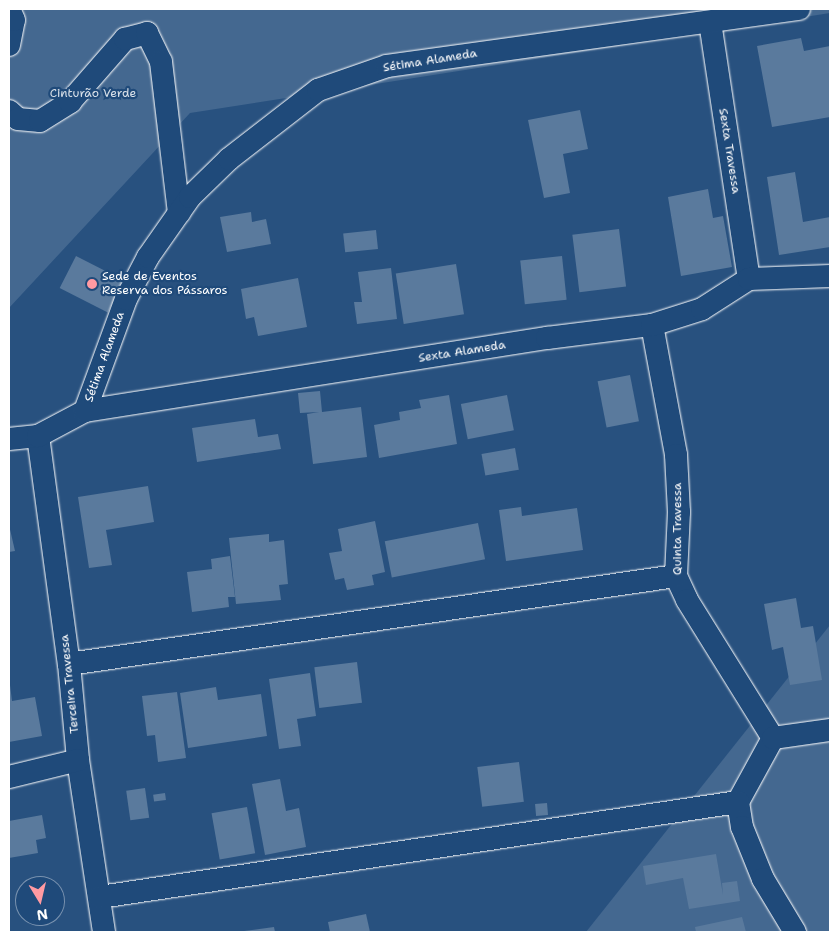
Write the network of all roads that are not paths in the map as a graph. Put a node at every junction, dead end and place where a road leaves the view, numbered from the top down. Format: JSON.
{"nodes":[{"id":1,"x":9,"y":9,"type":"edge"},
{"id":2,"x":799,"y":9,"type":"edge"},
{"id":3,"x":710,"y":22,"type":"junction"},
{"id":4,"x":9,"y":45,"type":"edge"},
{"id":5,"x":9,"y":112,"type":"edge"},
{"id":6,"x":178,"y":213,"type":"junction"},
{"id":7,"x":830,"y":276,"type":"edge"},
{"id":8,"x":749,"y":279,"type":"junction"},
{"id":9,"x":652,"y":325,"type":"junction"},
{"id":10,"x":85,"y":411,"type":"junction"},
{"id":11,"x":38,"y":436,"type":"junction"},
{"id":12,"x":9,"y":439,"type":"edge"},
{"id":13,"x":676,"y":576,"type":"junction"},
{"id":14,"x":69,"y":664,"type":"junction"},
{"id":15,"x":830,"y":730,"type":"edge"},
{"id":16,"x":773,"y":738,"type":"junction"},
{"id":17,"x":78,"y":760,"type":"junction"},
{"id":18,"x":9,"y":777,"type":"edge"},
{"id":19,"x":738,"y":802,"type":"junction"},
{"id":20,"x":100,"y":897,"type":"junction"},
{"id":21,"x":104,"y":932,"type":"edge"},
{"id":22,"x":795,"y":932,"type":"edge"}],
"edges":[{"from":1,"to":4,"type":"street"},
{"from":2,"to":3,"type":"street","name":"Sétima Alameda"},
{"from":3,"to":6,"type":"street","name":"Sétima Alameda"},
{"from":3,"to":8,"type":"street","name":"Sexta Travessa"},
{"from":5,"to":6,"type":"street"},
{"from":6,"to":10,"type":"street","name":"Sétima Alameda"},
{"from":7,"to":8,"type":"street"},
{"from":8,"to":9,"type":"street","name":"Sexta Alameda"},
{"from":9,"to":10,"type":"street","name":"Sexta Alameda"},
{"from":9,"to":13,"type":"street","name":"Quinta Travessa"},
{"from":10,"to":11,"type":"street","name":"Sexta Alameda"},
{"from":11,"to":12,"type":"street"},
{"from":11,"to":14,"type":"street","name":"Terceira Travessa"},
{"from":13,"to":14,"type":"street"},
{"from":13,"to":16,"type":"street","name":"Quinta Travessa"},
{"from":14,"to":17,"type":"street","name":"Terceira Travessa"},
{"from":15,"to":16,"type":"street"},
{"from":16,"to":19,"type":"street"},
{"from":17,"to":18,"type":"street"},
{"from":17,"to":20,"type":"street","name":"Terceira Travessa"},
{"from":19,"to":20,"type":"street"},
{"from":19,"to":22,"type":"street"},
{"from":20,"to":21,"type":"street","name":"Terceira Travessa"}]}
